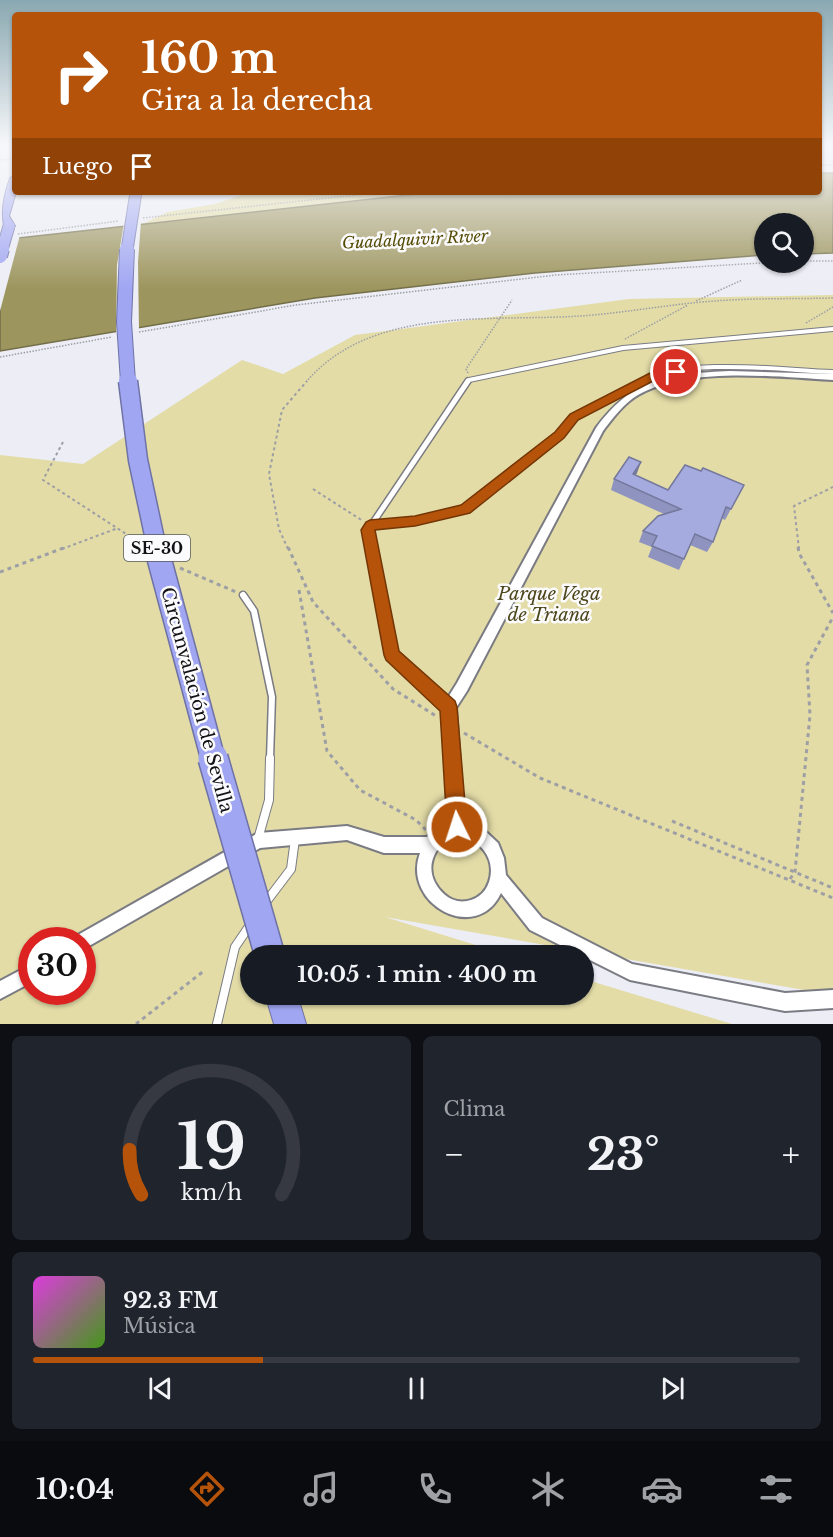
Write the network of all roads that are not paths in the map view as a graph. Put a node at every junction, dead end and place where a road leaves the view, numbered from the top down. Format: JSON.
{"nodes":[{"id":1,"x":10,"y":193,"type":"edge"},
{"id":2,"x":19,"y":195,"type":"edge"},
{"id":3,"x":136,"y":195,"type":"edge"},
{"id":4,"x":9,"y":230,"type":"junction"},
{"id":5,"x":0,"y":256,"type":"edge"},
{"id":6,"x":833,"y":329,"type":"edge"},
{"id":7,"x":833,"y":372,"type":"edge"},
{"id":8,"x":833,"y":377,"type":"edge"},
{"id":9,"x":370,"y":525,"type":"junction"},
{"id":10,"x":243,"y":595,"type":"road end"},
{"id":11,"x":449,"y":707,"type":"junction"},
{"id":12,"x":457,"y":827,"type":"junction"},
{"id":13,"x":296,"y":837,"type":"junction"},
{"id":14,"x":258,"y":841,"type":"junction"},
{"id":15,"x":432,"y":841,"type":"junction"},
{"id":16,"x":498,"y":877,"type":"junction"},
{"id":17,"x":96,"y":934,"type":"edge"},
{"id":18,"x":267,"y":945,"type":"edge"},
{"id":19,"x":18,"y":980,"type":"edge"},
{"id":20,"x":0,"y":990,"type":"edge"},
{"id":21,"x":833,"y":999,"type":"edge"},
{"id":22,"x":284,"y":1005,"type":"edge"},
{"id":23,"x":217,"y":1024,"type":"edge"},
{"id":24,"x":290,"y":1024,"type":"edge"}],
"edges":[{"from":1,"to":4,"type":"highway"},
{"from":2,"to":4,"type":"highway"},
{"from":3,"to":18,"type":"highway","name":"Circunvalación de Sevilla","number":"SE-30","bridge":true},
{"from":4,"to":5,"type":"highway","bridge":true},
{"from":6,"to":9,"type":"lane"},
{"from":7,"to":9,"type":"lane"},
{"from":8,"to":11,"type":"street"},
{"from":9,"to":11,"type":"lane"},
{"from":10,"to":14,"type":"lane"},
{"from":11,"to":12,"type":"street"},
{"from":12,"to":15,"type":"street"},
{"from":12,"to":16,"type":"street"},
{"from":13,"to":14,"type":"street"},
{"from":13,"to":15,"type":"street"},
{"from":13,"to":23,"type":"lane"},
{"from":14,"to":17,"type":"street"},
{"from":15,"to":16,"type":"street"},
{"from":16,"to":21,"type":"street"},
{"from":19,"to":20,"type":"street"},
{"from":22,"to":24,"type":"highway"}]}
